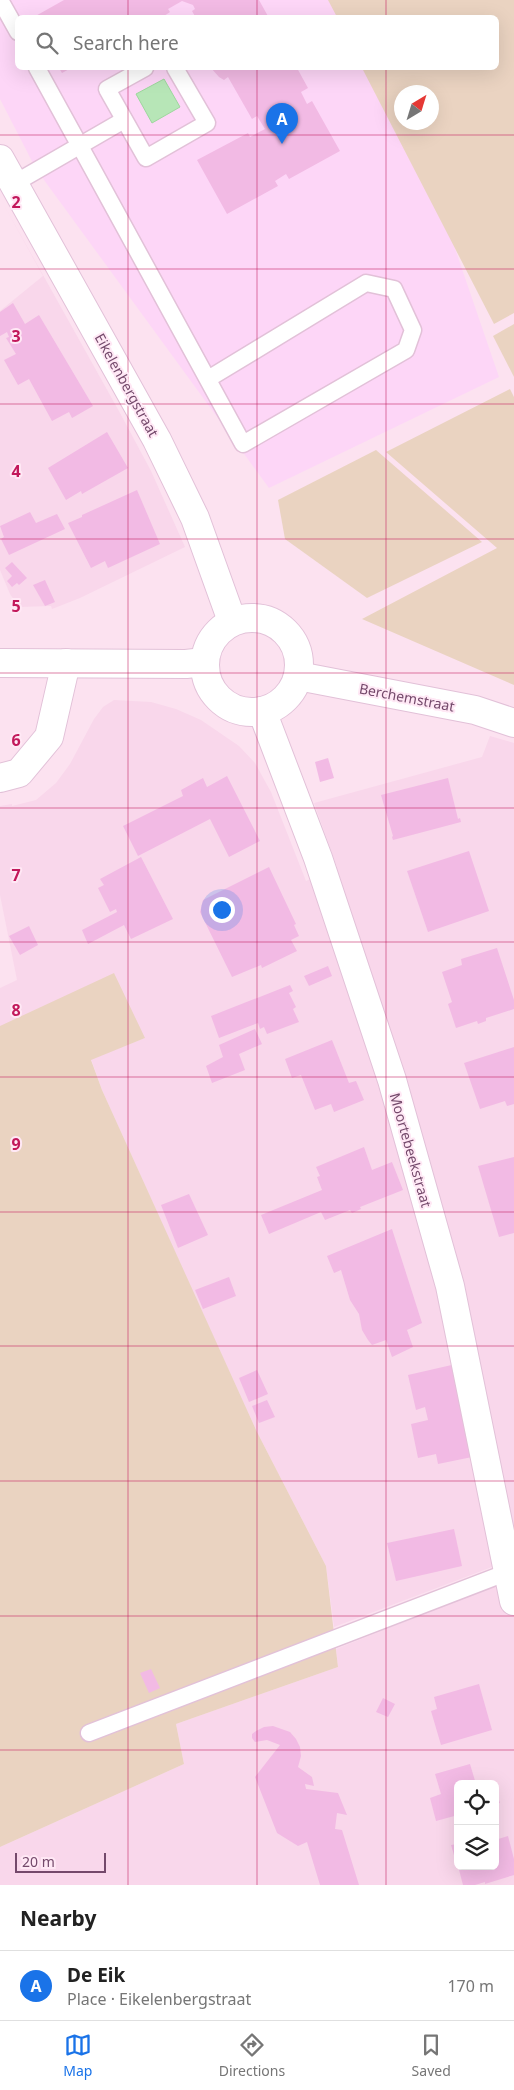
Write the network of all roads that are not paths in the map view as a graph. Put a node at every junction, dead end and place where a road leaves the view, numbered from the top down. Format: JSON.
{"nodes":[{"id":1,"x":0,"y":0,"type":"edge"},
{"id":2,"x":15,"y":27,"type":"edge"},
{"id":3,"x":38,"y":70,"type":"edge"},
{"id":4,"x":141,"y":70,"type":"edge"},
{"id":5,"x":176,"y":70,"type":"edge"},
{"id":6,"x":124,"y":120,"type":"junction"},
{"id":7,"x":79,"y":145,"type":"junction"},
{"id":8,"x":5,"y":171,"type":"edge"},
{"id":9,"x":208,"y":379,"type":"junction"},
{"id":10,"x":232,"y":621,"type":"junction"},
{"id":11,"x":204,"y":662,"type":"junction"},
{"id":12,"x":0,"y":663,"type":"edge"},
{"id":13,"x":66,"y":663,"type":"junction"},
{"id":14,"x":298,"y":676,"type":"junction"},
{"id":15,"x":262,"y":711,"type":"junction"},
{"id":16,"x":514,"y":723,"type":"edge"},
{"id":17,"x":0,"y":778,"type":"edge"},
{"id":18,"x":508,"y":1572,"type":"junction"},
{"id":19,"x":514,"y":1601,"type":"edge"},
{"id":20,"x":89,"y":1733,"type":"dead end"}],
"edges":[{"from":1,"to":2,"type":"lane"},
{"from":3,"to":7,"type":"lane"},
{"from":4,"to":6,"type":"lane"},
{"from":5,"to":6,"type":"lane"},
{"from":6,"to":7,"type":"lane"},
{"from":7,"to":8,"type":"lane"},
{"from":7,"to":9,"type":"lane"},
{"from":8,"to":10,"type":"street","name":"Eikelenbergstraat"},
{"from":9,"to":9,"type":"lane"},
{"from":10,"to":11,"type":"street"},
{"from":10,"to":14,"type":"street"},
{"from":11,"to":13,"type":"street"},
{"from":11,"to":15,"type":"street"},
{"from":12,"to":13,"type":"street"},
{"from":13,"to":17,"type":"street"},
{"from":14,"to":15,"type":"street"},
{"from":14,"to":16,"type":"street","name":"Berchemstraat"},
{"from":15,"to":18,"type":"street","name":"Moortebeekstraat"},
{"from":18,"to":19,"type":"street","name":"Moortebeekstraat"},
{"from":18,"to":20,"type":"lane"}]}
